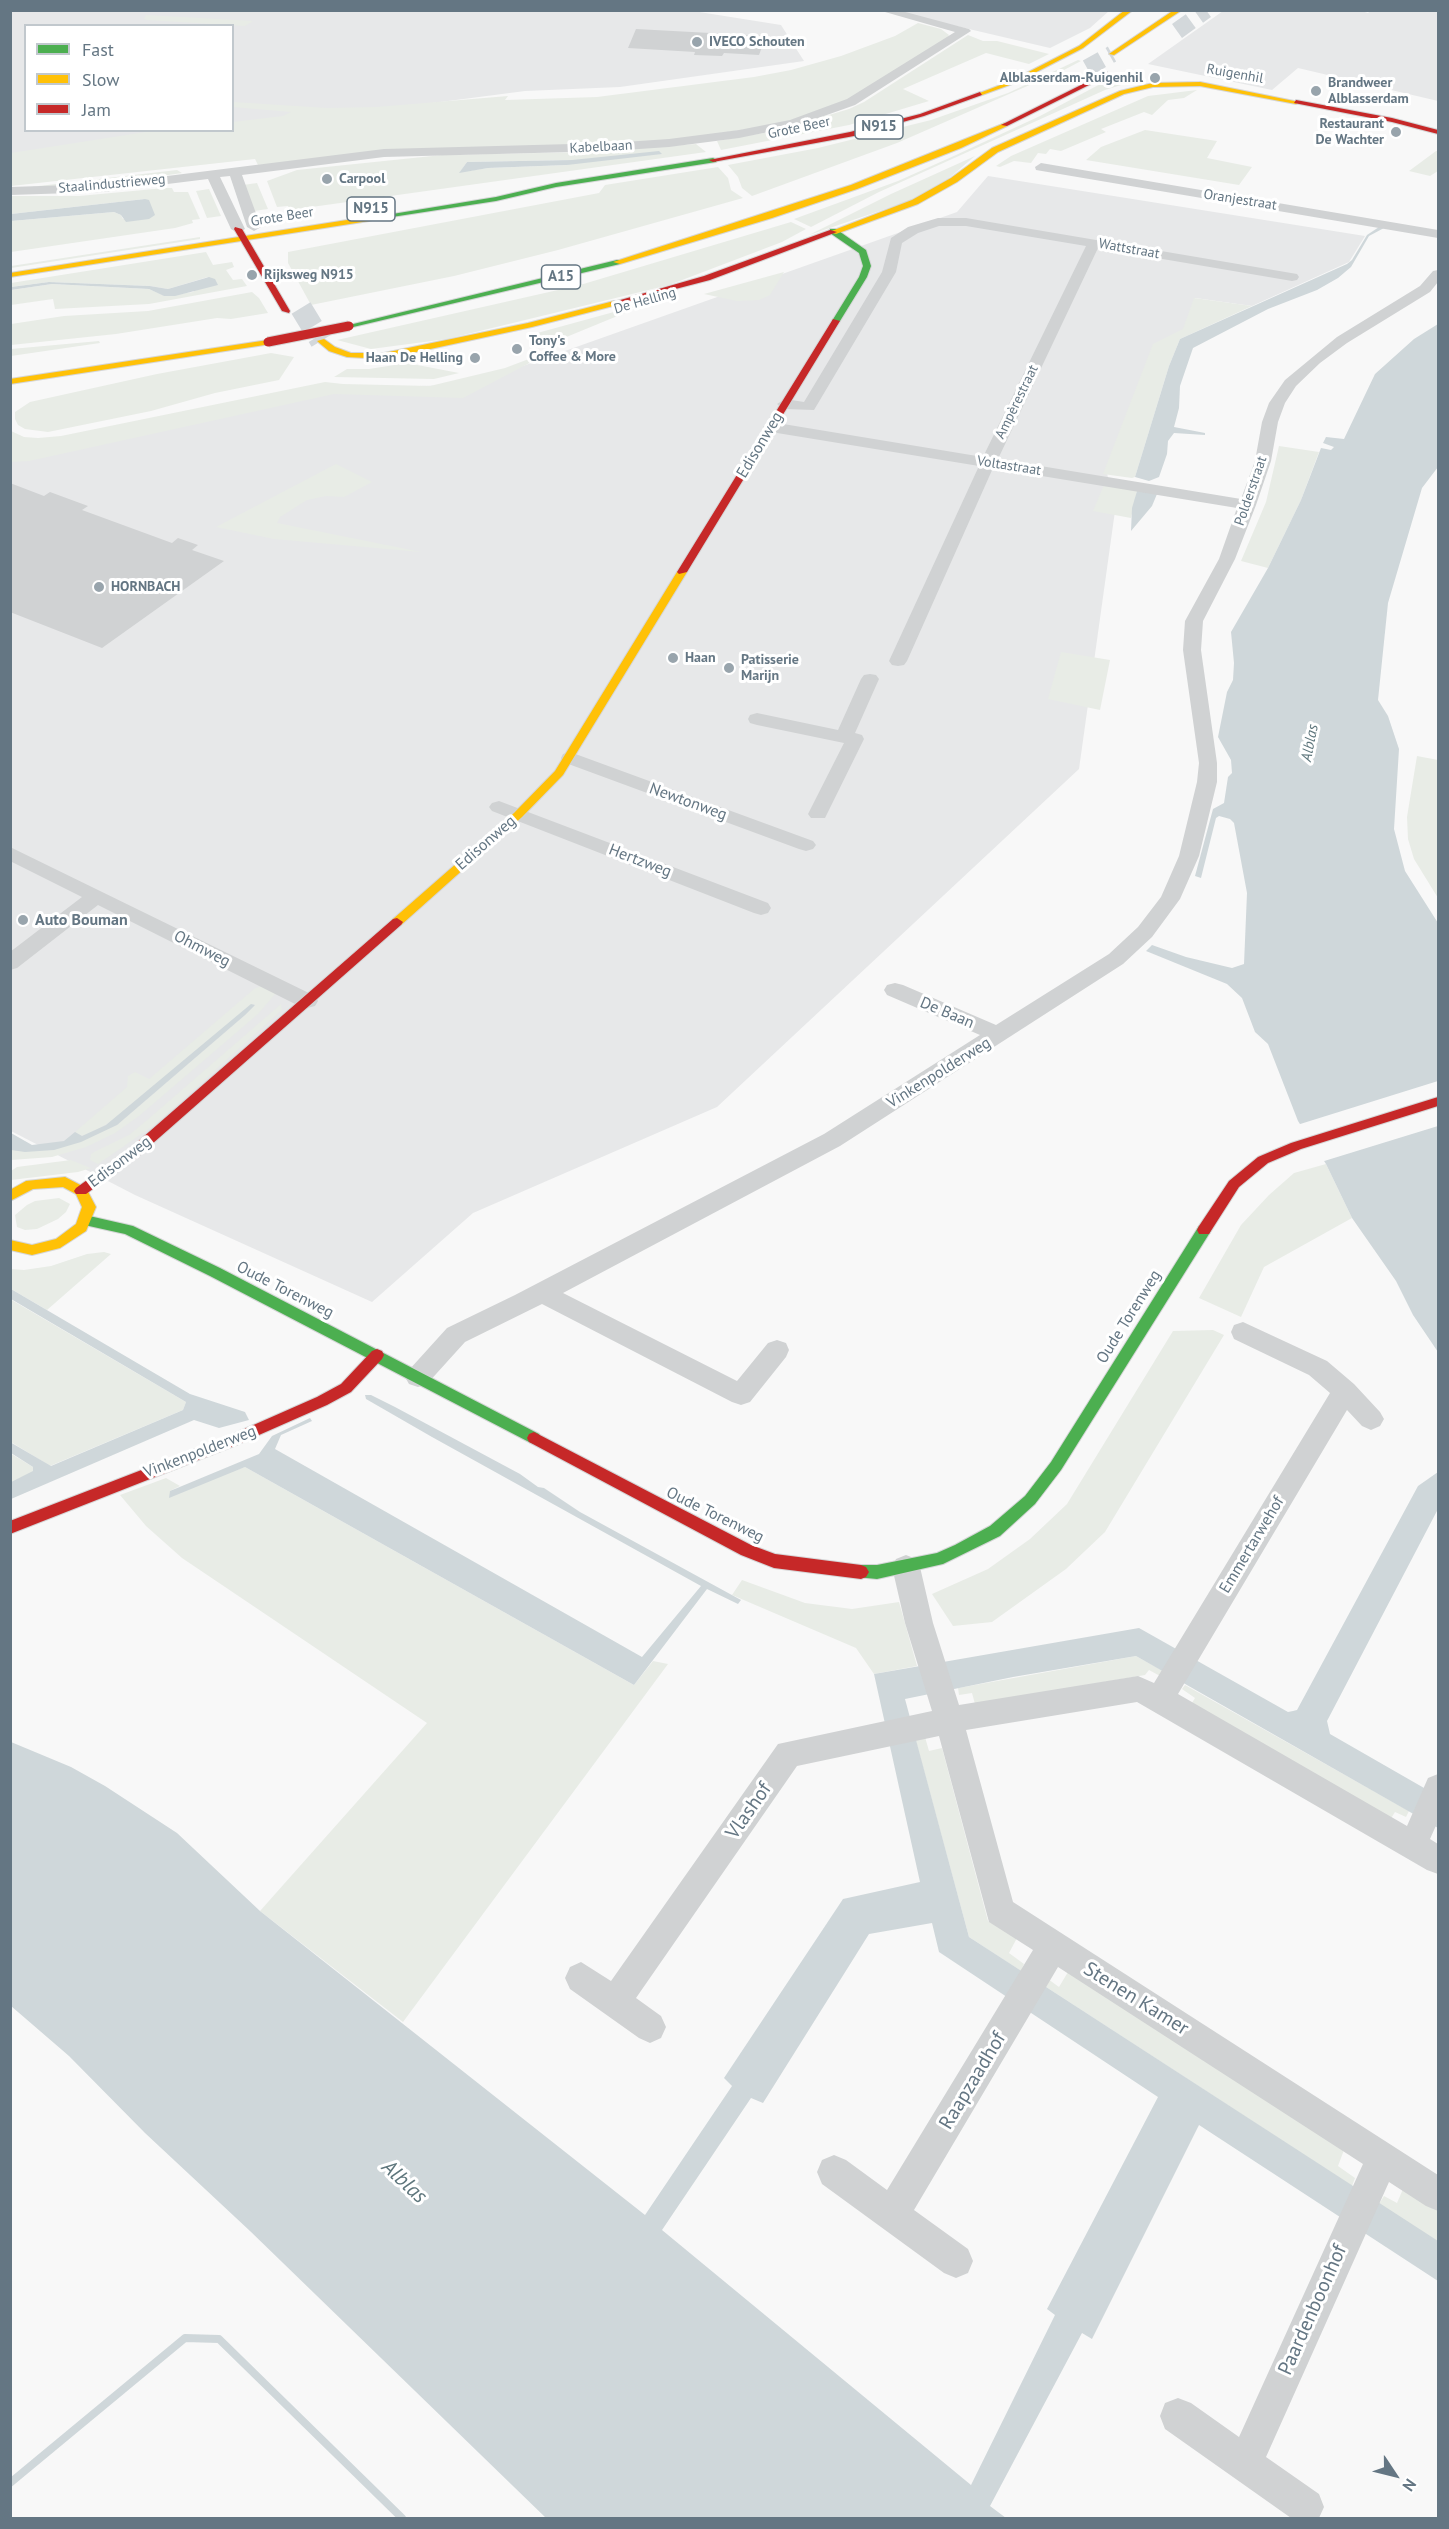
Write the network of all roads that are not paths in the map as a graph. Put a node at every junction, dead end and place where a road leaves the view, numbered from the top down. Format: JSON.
{"nodes":[{"id":1,"x":883,"y":10,"type":"edge"},
{"id":2,"x":1130,"y":10,"type":"edge"},
{"id":3,"x":1179,"y":10,"type":"edge"},
{"id":4,"x":1112,"y":54,"type":"tunnel mouth"},
{"id":5,"x":1087,"y":68,"type":"tunnel mouth"},
{"id":6,"x":1107,"y":74,"type":"dead end"},
{"id":7,"x":1172,"y":83,"type":"joint"},
{"id":8,"x":1438,"y":132,"type":"edge"},
{"id":9,"x":1041,"y":167,"type":"dead end"},
{"id":10,"x":235,"y":171,"type":"junction"},
{"id":11,"x":213,"y":174,"type":"junction"},
{"id":12,"x":10,"y":191,"type":"edge"},
{"id":13,"x":769,"y":209,"type":"junction"},
{"id":14,"x":966,"y":222,"type":"joint"},
{"id":15,"x":256,"y":232,"type":"junction"},
{"id":16,"x":240,"y":234,"type":"junction"},
{"id":17,"x":838,"y":234,"type":"junction"},
{"id":18,"x":1438,"y":234,"type":"edge"},
{"id":19,"x":1094,"y":243,"type":"junction"},
{"id":20,"x":10,"y":264,"type":"edge"},
{"id":21,"x":1438,"y":274,"type":"edge"},
{"id":22,"x":10,"y":275,"type":"edge"},
{"id":23,"x":863,"y":277,"type":"junction"},
{"id":24,"x":1292,"y":277,"type":"dead end"},
{"id":25,"x":883,"y":281,"type":"junction"},
{"id":26,"x":301,"y":308,"type":"tunnel mouth"},
{"id":27,"x":286,"y":311,"type":"tunnel mouth"},
{"id":28,"x":321,"y":341,"type":"tunnel mouth"},
{"id":29,"x":307,"y":344,"type":"tunnel mouth"},
{"id":30,"x":10,"y":368,"type":"edge"},
{"id":31,"x":10,"y":382,"type":"edge"},
{"id":32,"x":785,"y":404,"type":"junction"},
{"id":33,"x":771,"y":427,"type":"junction"},
{"id":34,"x":988,"y":463,"type":"junction"},
{"id":35,"x":1248,"y":505,"type":"junction"},
{"id":36,"x":898,"y":661,"type":"dead end"},
{"id":37,"x":870,"y":679,"type":"dead end"},
{"id":38,"x":757,"y":719,"type":"dead end"},
{"id":39,"x":844,"y":737,"type":"junction"},
{"id":40,"x":1206,"y":742,"type":"joint"},
{"id":41,"x":570,"y":758,"type":"junction"},
{"id":42,"x":500,"y":807,"type":"dead end"},
{"id":43,"x":518,"y":814,"type":"junction"},
{"id":44,"x":819,"y":814,"type":"dead end"},
{"id":45,"x":806,"y":845,"type":"dead end"},
{"id":46,"x":10,"y":853,"type":"edge"},
{"id":47,"x":97,"y":896,"type":"junction"},
{"id":48,"x":761,"y":908,"type":"dead end"},
{"id":49,"x":10,"y":963,"type":"edge"},
{"id":50,"x":895,"y":990,"type":"dead end"},
{"id":51,"x":307,"y":1001,"type":"junction"},
{"id":52,"x":987,"y":1030,"type":"junction"},
{"id":53,"x":1438,"y":1102,"type":"edge"},
{"id":54,"x":81,"y":1191,"type":"junction"},
{"id":55,"x":10,"y":1196,"type":"edge"},
{"id":56,"x":86,"y":1220,"type":"junction"},
{"id":57,"x":10,"y":1245,"type":"edge"},
{"id":58,"x":542,"y":1293,"type":"junction"},
{"id":59,"x":1243,"y":1332,"type":"dead end"},
{"id":60,"x":777,"y":1350,"type":"dead end"},
{"id":61,"x":377,"y":1355,"type":"junction"},
{"id":62,"x":418,"y":1377,"type":"junction"},
{"id":63,"x":1345,"y":1391,"type":"junction"},
{"id":64,"x":1371,"y":1419,"type":"dead end"},
{"id":65,"x":10,"y":1528,"type":"edge"},
{"id":66,"x":906,"y":1567,"type":"junction"},
{"id":67,"x":1165,"y":1690,"type":"junction"},
{"id":68,"x":938,"y":1716,"type":"junction"},
{"id":69,"x":1438,"y":1789,"type":"edge"},
{"id":70,"x":1417,"y":1835,"type":"junction"},
{"id":71,"x":1438,"y":1860,"type":"edge"},
{"id":72,"x":1046,"y":1958,"type":"junction"},
{"id":73,"x":581,"y":1978,"type":"dead end"},
{"id":74,"x":615,"y":2002,"type":"junction"},
{"id":75,"x":650,"y":2027,"type":"dead end"},
{"id":76,"x":834,"y":2172,"type":"dead end"},
{"id":77,"x":1376,"y":2172,"type":"junction"},
{"id":78,"x":1438,"y":2194,"type":"edge"},
{"id":79,"x":892,"y":2214,"type":"junction"},
{"id":80,"x":956,"y":2260,"type":"dead end"},
{"id":81,"x":1178,"y":2416,"type":"dead end"},
{"id":82,"x":1245,"y":2464,"type":"junction"},
{"id":83,"x":1306,"y":2507,"type":"dead end"}],
"edges":[{"from":1,"to":10,"type":"street","name":"Kabelbaan"},
{"from":2,"to":15,"type":"main road","name":"Grote Beer","number":"N915"},
{"from":3,"to":4,"type":"main road"},
{"from":5,"to":13,"type":"main road","number":"A15"},
{"from":6,"to":13,"type":"main road","number":"A15"},
{"from":7,"to":8,"type":"main road","name":"Ruigenhil"},
{"from":7,"to":17,"type":"main road","name":"De Helling"},
{"from":9,"to":18,"type":"street","name":"Oranjestraat"},
{"from":10,"to":11,"type":"street","name":"Kabelbaan"},
{"from":10,"to":15,"type":"street"},
{"from":11,"to":12,"type":"street","name":"Staalindustrieweg"},
{"from":11,"to":16,"type":"street"},
{"from":13,"to":30,"type":"main road","number":"A15"},
{"from":13,"to":31,"type":"main road","number":"A15","bridge":true},
{"from":14,"to":19,"type":"street","name":"Wattstraat"},
{"from":14,"to":25,"type":"street","name":"Edisonweg"},
{"from":15,"to":16,"type":"main road","name":"Grote Beer","number":"N915"},
{"from":15,"to":26,"type":"main road"},
{"from":16,"to":20,"type":"main road","name":"Grote Beer","number":"N915"},
{"from":16,"to":22,"type":"main road","name":"Grote Beer","number":"N915"},
{"from":16,"to":27,"type":"main road"},
{"from":17,"to":23,"type":"main road"},
{"from":17,"to":28,"type":"main road","name":"De Helling"},
{"from":17,"to":29,"type":"main road","name":"De Helling"},
{"from":19,"to":24,"type":"street","name":"Wattstraat"},
{"from":19,"to":34,"type":"street","name":"Ampèrestraat"},
{"from":21,"to":35,"type":"street","name":"Polderstraat"},
{"from":23,"to":25,"type":"street"},
{"from":23,"to":32,"type":"main road","name":"Edisonweg"},
{"from":25,"to":32,"type":"street","name":"Edisonweg"},
{"from":32,"to":33,"type":"main road","name":"Edisonweg"},
{"from":33,"to":34,"type":"street","name":"Voltastraat"},
{"from":33,"to":41,"type":"main road","name":"Edisonweg"},
{"from":34,"to":35,"type":"street","name":"Voltastraat"},
{"from":34,"to":36,"type":"street","name":"Ampèrestraat"},
{"from":35,"to":40,"type":"street","name":"Polderstraat"},
{"from":37,"to":39,"type":"street"},
{"from":38,"to":39,"type":"street"},
{"from":39,"to":44,"type":"street"},
{"from":40,"to":52,"type":"street","name":"Vinkenpolderweg"},
{"from":41,"to":43,"type":"main road","name":"Edisonweg"},
{"from":41,"to":45,"type":"street","name":"Newtonweg"},
{"from":42,"to":43,"type":"street","name":"Hertzweg"},
{"from":43,"to":48,"type":"street","name":"Hertzweg"},
{"from":43,"to":51,"type":"main road","name":"Edisonweg"},
{"from":46,"to":47,"type":"street","name":"Ohmweg"},
{"from":47,"to":49,"type":"street"},
{"from":47,"to":51,"type":"street","name":"Ohmweg"},
{"from":50,"to":52,"type":"street","name":"De Baan"},
{"from":51,"to":54,"type":"main road","name":"Edisonweg"},
{"from":52,"to":58,"type":"street","name":"Vinkenpolderweg"},
{"from":53,"to":66,"type":"main road","name":"Oude Torenweg"},
{"from":54,"to":55,"type":"main road"},
{"from":54,"to":56,"type":"main road"},
{"from":56,"to":57,"type":"main road"},
{"from":56,"to":61,"type":"main road","name":"Oude Torenweg"},
{"from":58,"to":60,"type":"street"},
{"from":58,"to":62,"type":"street","name":"Vinkenpolderweg"},
{"from":59,"to":63,"type":"street"},
{"from":61,"to":62,"type":"main road","name":"Oude Torenweg"},
{"from":61,"to":65,"type":"main road","name":"Vinkenpolderweg"},
{"from":62,"to":66,"type":"main road","name":"Oude Torenweg"},
{"from":63,"to":64,"type":"street"},
{"from":63,"to":67,"type":"street","name":"Emmertarwehof"},
{"from":66,"to":68,"type":"street","name":"Stenen Kamer"},
{"from":67,"to":68,"type":"street"},
{"from":67,"to":70,"type":"street"},
{"from":68,"to":72,"type":"street","name":"Stenen Kamer"},
{"from":68,"to":74,"type":"street","name":"Vlashof"},
{"from":69,"to":70,"type":"street"},
{"from":70,"to":71,"type":"street"},
{"from":72,"to":77,"type":"street","name":"Stenen Kamer"},
{"from":72,"to":79,"type":"street","name":"Raapzaadhof"},
{"from":73,"to":74,"type":"street"},
{"from":74,"to":75,"type":"street"},
{"from":76,"to":79,"type":"street"},
{"from":77,"to":78,"type":"street","name":"Stenen Kamer"},
{"from":77,"to":82,"type":"street","name":"Paardenboonhof"},
{"from":79,"to":80,"type":"street"},
{"from":81,"to":82,"type":"street"},
{"from":82,"to":83,"type":"street"}]}
